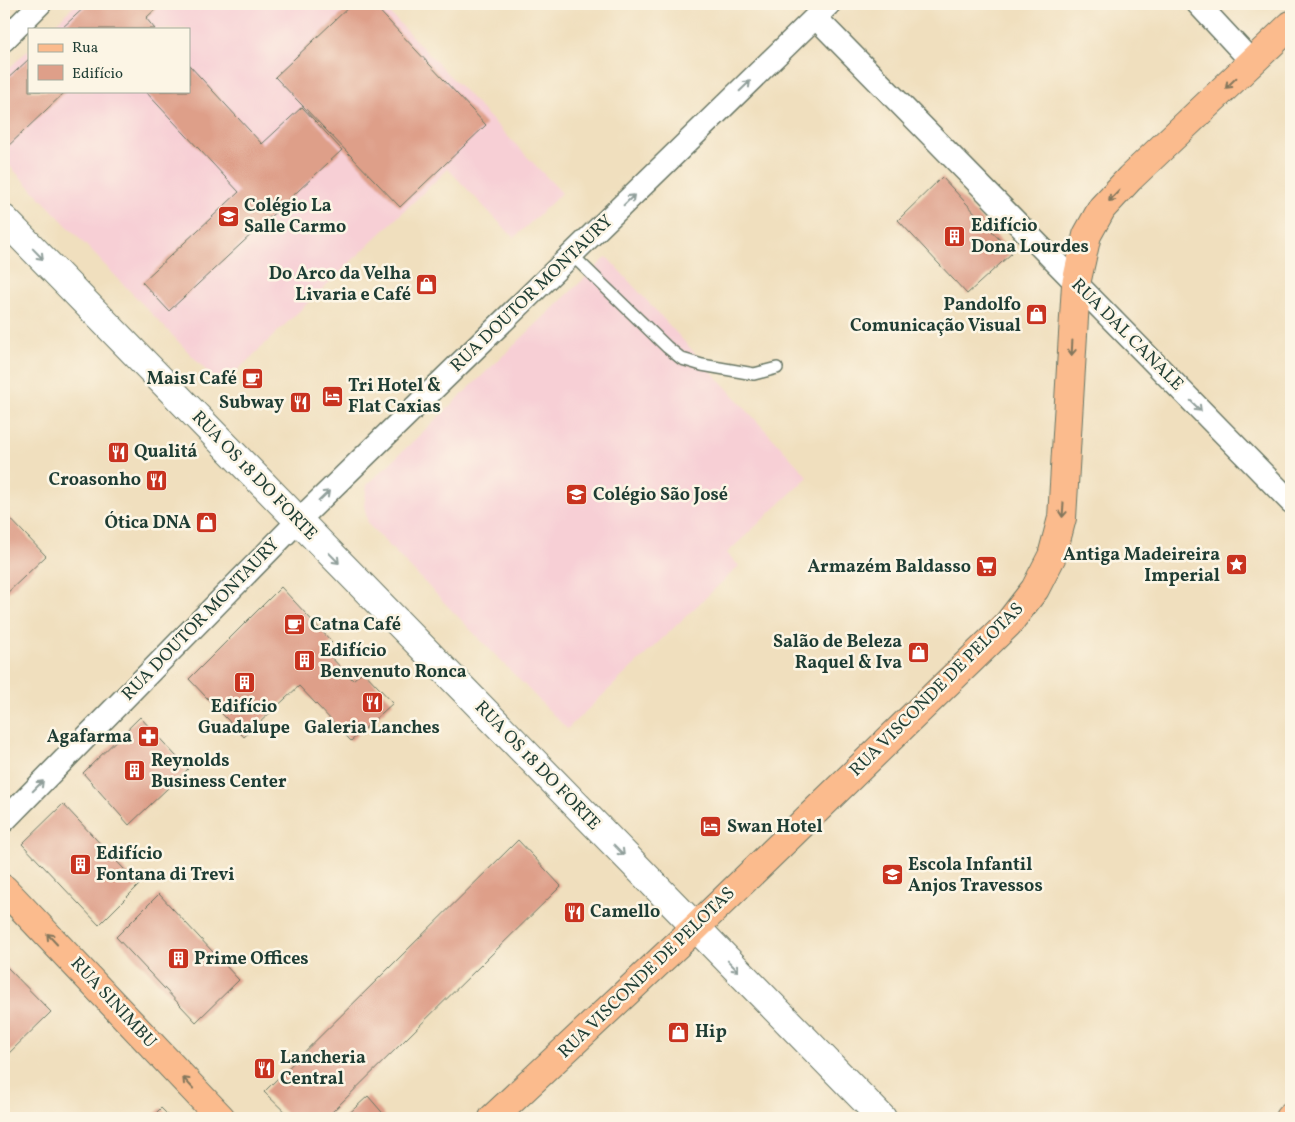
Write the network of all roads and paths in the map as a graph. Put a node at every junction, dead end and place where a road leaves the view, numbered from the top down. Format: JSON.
{"nodes":[{"id":1,"x":40,"y":4,"type":"edge"},
{"id":2,"x":1198,"y":4,"type":"edge"},
{"id":3,"x":823,"y":11,"type":"edge"},
{"id":4,"x":1291,"y":25,"type":"edge"},
{"id":5,"x":4,"y":40,"type":"edge"},
{"id":6,"x":1252,"y":62,"type":"junction"},
{"id":7,"x":4,"y":219,"type":"edge"},
{"id":8,"x":572,"y":255,"type":"junction"},
{"id":9,"x":1076,"y":284,"type":"junction"},
{"id":10,"x":777,"y":368,"type":"dead end"},
{"id":11,"x":1291,"y":502,"type":"edge"},
{"id":12,"x":298,"y":521,"type":"junction"},
{"id":13,"x":4,"y":821,"type":"edge"},
{"id":14,"x":4,"y":889,"type":"edge"},
{"id":15,"x":695,"y":928,"type":"junction"},
{"id":16,"x":221,"y":1118,"type":"edge"},
{"id":17,"x":493,"y":1118,"type":"edge"},
{"id":18,"x":882,"y":1118,"type":"edge"}],
"edges":[{"from":1,"to":5,"type":"street"},
{"from":2,"to":6,"type":"street"},
{"from":8,"to":3,"type":"street","name":"RUA DOUTOR MONTAURY","one_way":true},
{"from":3,"to":9,"type":"street","name":"RUA DAL CANALE"},
{"from":4,"to":6,"type":"main road","name":"RUA VISCONDE DE PELOTAS"},
{"from":6,"to":9,"type":"main road","name":"RUA VISCONDE DE PELOTAS","one_way":true},
{"from":7,"to":12,"type":"street","name":"RUA OS 18 DO FORTE","one_way":true},
{"from":8,"to":10,"type":"lane"},
{"from":12,"to":8,"type":"street","name":"RUA DOUTOR MONTAURY","one_way":true},
{"from":9,"to":11,"type":"street","name":"RUA DAL CANALE","one_way":true},
{"from":9,"to":15,"type":"main road","name":"RUA VISCONDE DE PELOTAS","one_way":true},
{"from":13,"to":12,"type":"street","name":"RUA DOUTOR MONTAURY","one_way":true},
{"from":12,"to":15,"type":"street","name":"RUA OS 18 DO FORTE","one_way":true},
{"from":16,"to":14,"type":"main road","name":"RUA SINIMBU","one_way":true},
{"from":15,"to":17,"type":"main road","name":"RUA VISCONDE DE PELOTAS"},
{"from":15,"to":18,"type":"street","name":"RUA OS 18 DO FORTE","one_way":true}]}
